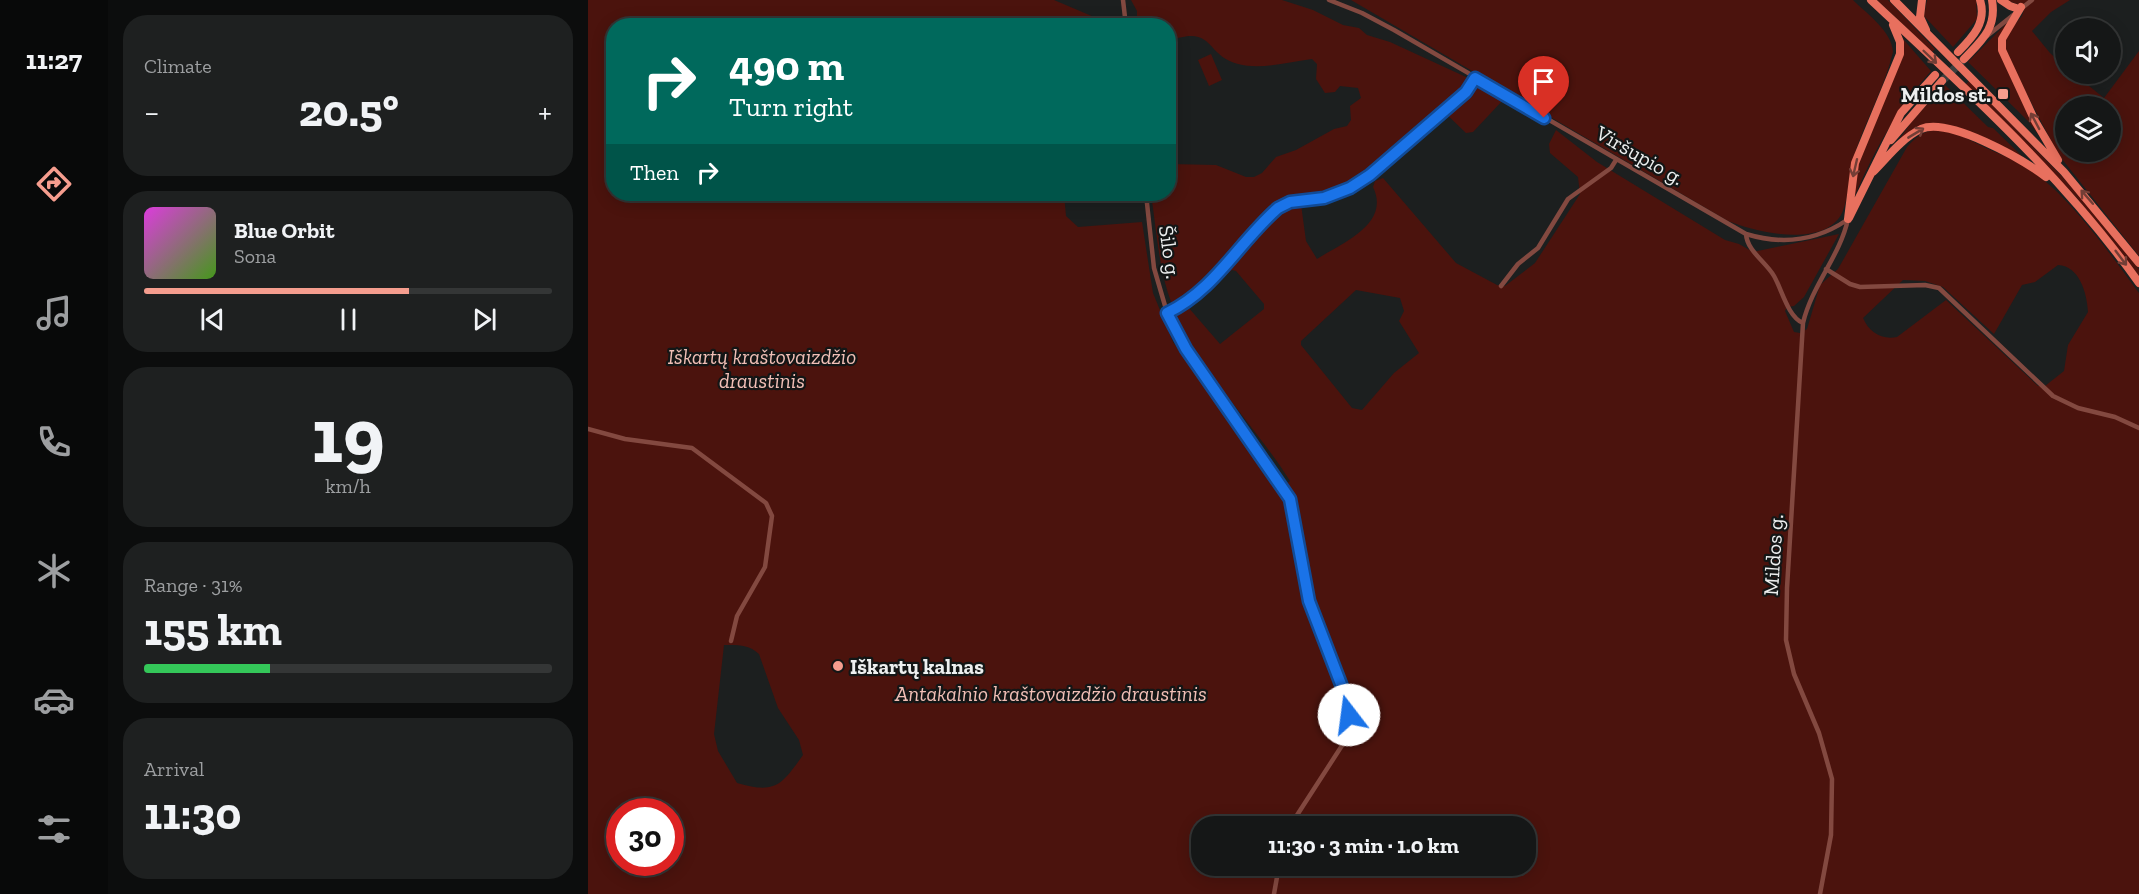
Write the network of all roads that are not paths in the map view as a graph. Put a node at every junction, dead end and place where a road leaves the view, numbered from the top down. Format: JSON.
{"nodes":[{"id":1,"x":1123,"y":0,"type":"edge"},
{"id":2,"x":1329,"y":0,"type":"edge"},
{"id":3,"x":1871,"y":0,"type":"edge"},
{"id":4,"x":1894,"y":0,"type":"edge"},
{"id":5,"x":1922,"y":0,"type":"edge"},
{"id":6,"x":1980,"y":0,"type":"edge"},
{"id":7,"x":1992,"y":0,"type":"edge"},
{"id":8,"x":2001,"y":0,"type":"edge"},
{"id":9,"x":2032,"y":0,"type":"edge"},
{"id":10,"x":2020,"y":8,"type":"junction"},
{"id":11,"x":1888,"y":16,"type":"junction"},
{"id":12,"x":1125,"y":18,"type":"edge"},
{"id":13,"x":1932,"y":38,"type":"junction"},
{"id":14,"x":1984,"y":38,"type":"junction"},
{"id":15,"x":1958,"y":52,"type":"tunnel mouth"},
{"id":16,"x":1964,"y":58,"type":"tunnel mouth"},
{"id":17,"x":1935,"y":75,"type":"tunnel mouth"},
{"id":18,"x":1475,"y":78,"type":"junction"},
{"id":19,"x":1942,"y":81,"type":"tunnel mouth"},
{"id":20,"x":1887,"y":146,"type":"junction"},
{"id":21,"x":1616,"y":160,"type":"junction"},
{"id":22,"x":1873,"y":172,"type":"junction"},
{"id":23,"x":2064,"y":172,"type":"junction"},
{"id":24,"x":2064,"y":191,"type":"junction"},
{"id":25,"x":1147,"y":201,"type":"edge"},
{"id":26,"x":1848,"y":219,"type":"junction"},
{"id":27,"x":1746,"y":234,"type":"junction"},
{"id":28,"x":2139,"y":263,"type":"edge"},
{"id":29,"x":1826,"y":269,"type":"junction"},
{"id":30,"x":2139,"y":283,"type":"edge"},
{"id":31,"x":1501,"y":286,"type":"dead end"},
{"id":32,"x":1167,"y":313,"type":"junction"},
{"id":33,"x":1803,"y":323,"type":"junction"},
{"id":34,"x":2139,"y":428,"type":"edge"},
{"id":35,"x":588,"y":429,"type":"edge"},
{"id":36,"x":731,"y":640,"type":"dead end"},
{"id":37,"x":1296,"y":816,"type":"edge"},
{"id":38,"x":1277,"y":876,"type":"edge"},
{"id":39,"x":1274,"y":894,"type":"edge"},
{"id":40,"x":1820,"y":894,"type":"edge"}],
"edges":[{"from":1,"to":12,"type":"street"},
{"from":2,"to":18,"type":"street","name":"Viršupio g."},
{"from":3,"to":11,"type":"main road"},
{"from":4,"to":13,"type":"main road"},
{"from":5,"to":13,"type":"main road"},
{"from":6,"to":15,"type":"main road"},
{"from":7,"to":14,"type":"main road"},
{"from":8,"to":10,"type":"main road"},
{"from":9,"to":10,"type":"street"},
{"from":10,"to":14,"type":"street"},
{"from":23,"to":10,"type":"main road","one_way":true},
{"from":11,"to":24,"type":"main road","one_way":true},
{"from":11,"to":26,"type":"main road","one_way":true},
{"from":13,"to":23,"type":"main road"},
{"from":14,"to":16,"type":"main road"},
{"from":17,"to":20,"type":"main road"},
{"from":18,"to":21,"type":"street","name":"Viršupio g."},
{"from":18,"to":32,"type":"street"},
{"from":19,"to":20,"type":"main road"},
{"from":20,"to":22,"type":"main road"},
{"from":21,"to":27,"type":"street","name":"Viršupio g."},
{"from":21,"to":31,"type":"street"},
{"from":22,"to":24,"type":"main road","one_way":true},
{"from":22,"to":26,"type":"main road"},
{"from":28,"to":23,"type":"main road","one_way":true},
{"from":24,"to":30,"type":"main road","one_way":true},
{"from":25,"to":32,"type":"street","name":"Šilo g."},
{"from":26,"to":27,"type":"street","name":"Viršupio g."},
{"from":26,"to":29,"type":"street","name":"Mildos g."},
{"from":27,"to":33,"type":"street"},
{"from":29,"to":33,"type":"street","name":"Mildos g."},
{"from":29,"to":34,"type":"street"},
{"from":32,"to":37,"type":"street","name":"Šilo g."},
{"from":33,"to":40,"type":"street","name":"Mildos g."},
{"from":35,"to":36,"type":"street"},
{"from":38,"to":39,"type":"street"}]}
